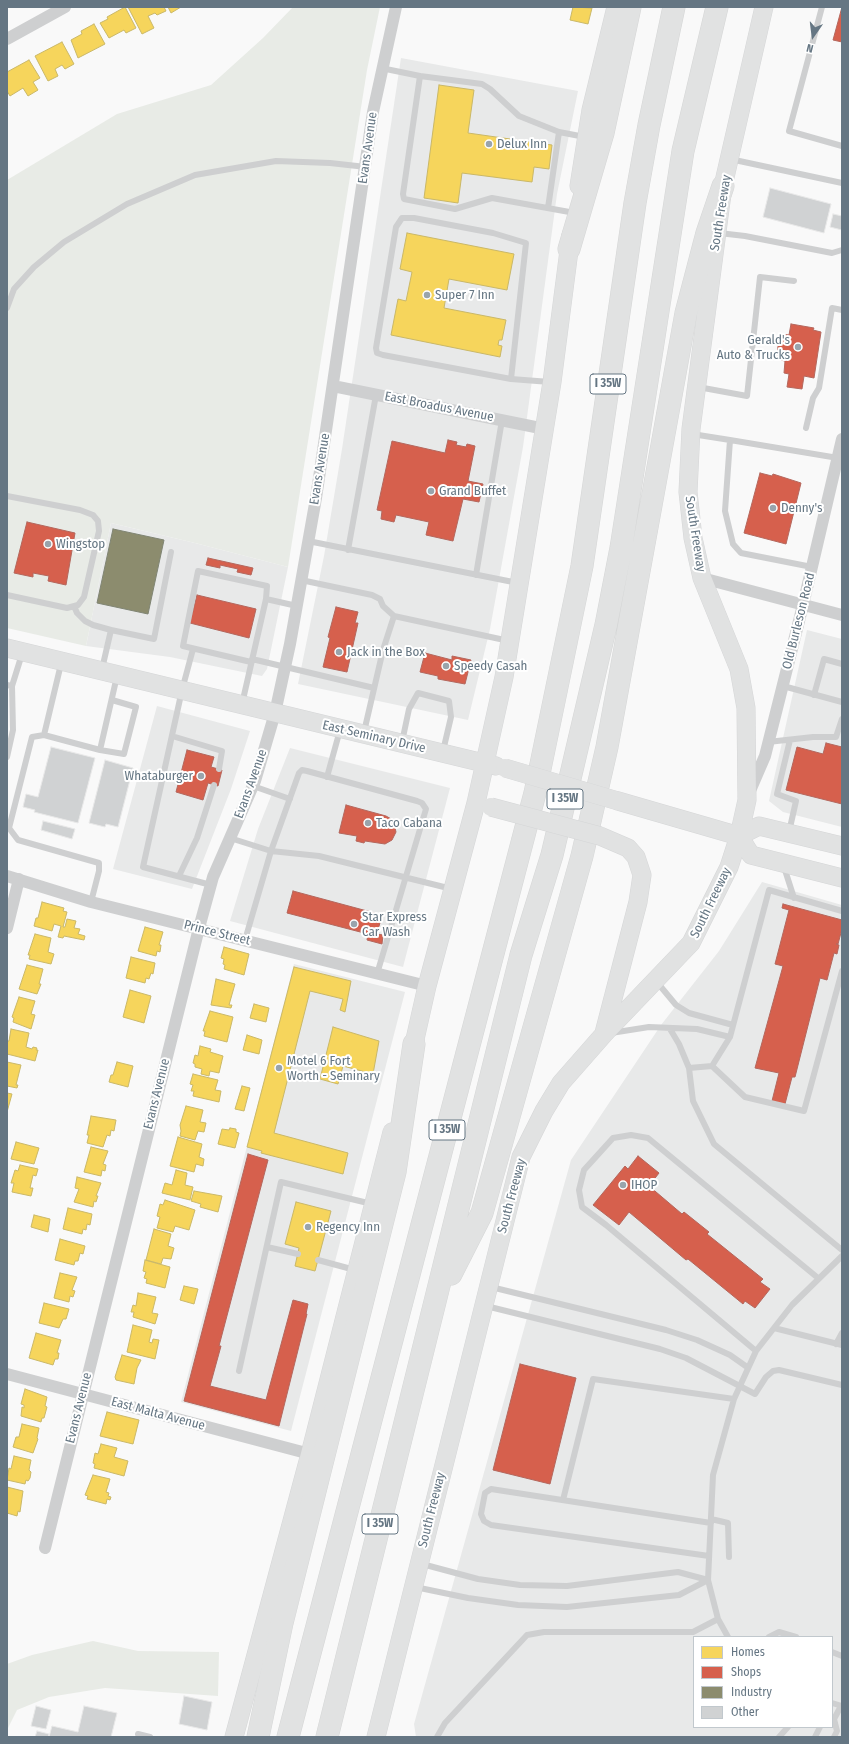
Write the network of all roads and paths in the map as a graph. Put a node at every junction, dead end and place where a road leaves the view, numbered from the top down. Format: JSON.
{"nodes":[{"id":1,"x":64,"y":7,"type":"edge"},
{"id":2,"x":396,"y":7,"type":"edge"},
{"id":3,"x":616,"y":7,"type":"edge"},
{"id":4,"x":630,"y":7,"type":"edge"},
{"id":5,"x":674,"y":7,"type":"edge"},
{"id":6,"x":717,"y":7,"type":"edge"},
{"id":7,"x":764,"y":7,"type":"edge"},
{"id":8,"x":822,"y":7,"type":"edge"},
{"id":9,"x":7,"y":39,"type":"edge"},
{"id":10,"x":381,"y":68,"type":"junction"},
{"id":11,"x":420,"y":76,"type":"junction"},
{"id":12,"x":559,"y":132,"type":"junction"},
{"id":13,"x":587,"y":137,"type":"junction"},
{"id":14,"x":842,"y":146,"type":"edge"},
{"id":15,"x":729,"y":159,"type":"junction"},
{"id":16,"x":366,"y":167,"type":"junction"},
{"id":17,"x":842,"y":183,"type":"edge"},
{"id":18,"x":723,"y":186,"type":"junction"},
{"id":19,"x":548,"y":208,"type":"junction"},
{"id":20,"x":574,"y":213,"type":"junction"},
{"id":21,"x":717,"y":233,"type":"junction"},
{"id":22,"x":569,"y":250,"type":"junction"},
{"id":23,"x":842,"y":250,"type":"edge"},
{"id":24,"x":794,"y":282,"type":"dead end"},
{"id":25,"x":7,"y":308,"type":"edge"},
{"id":26,"x":842,"y":310,"type":"edge"},
{"id":27,"x":511,"y":379,"type":"junction"},
{"id":28,"x":552,"y":382,"type":"junction"},
{"id":29,"x":333,"y":386,"type":"junction"},
{"id":30,"x":696,"y":387,"type":"junction"},
{"id":31,"x":376,"y":395,"type":"junction"},
{"id":32,"x":502,"y":420,"type":"junction"},
{"id":33,"x":806,"y":428,"type":"dead end"},
{"id":34,"x":545,"y":429,"type":"junction"},
{"id":35,"x":691,"y":434,"type":"junction"},
{"id":36,"x":842,"y":439,"type":"edge"},
{"id":37,"x":730,"y":440,"type":"junction"},
{"id":38,"x":838,"y":458,"type":"junction"},
{"id":39,"x":7,"y":498,"type":"edge"},
{"id":40,"x":308,"y":542,"type":"junction"},
{"id":41,"x":348,"y":550,"type":"junction"},
{"id":42,"x":172,"y":552,"type":"dead end"},
{"id":43,"x":812,"y":567,"type":"junction"},
{"id":44,"x":476,"y":575,"type":"junction"},
{"id":45,"x":702,"y":578,"type":"junction"},
{"id":46,"x":301,"y":580,"type":"junction"},
{"id":47,"x":520,"y":583,"type":"junction"},
{"id":48,"x":7,"y":595,"type":"edge"},
{"id":49,"x":266,"y":599,"type":"junction"},
{"id":50,"x":803,"y":605,"type":"junction"},
{"id":51,"x":74,"y":606,"type":"junction"},
{"id":52,"x":297,"y":606,"type":"junction"},
{"id":53,"x":842,"y":615,"type":"edge"},
{"id":54,"x":394,"y":616,"type":"junction"},
{"id":55,"x":111,"y":630,"type":"junction"},
{"id":56,"x":510,"y":641,"type":"junction"},
{"id":57,"x":193,"y":649,"type":"junction"},
{"id":58,"x":15,"y":650,"type":"edge"},
{"id":59,"x":252,"y":661,"type":"junction"},
{"id":60,"x":62,"y":662,"type":"junction"},
{"id":61,"x":842,"y":664,"type":"edge"},
{"id":62,"x":285,"y":666,"type":"junction"},
{"id":63,"x":110,"y":673,"type":"junction"},
{"id":64,"x":10,"y":686,"type":"edge"},
{"id":65,"x":783,"y":686,"type":"junction"},
{"id":66,"x":374,"y":688,"type":"junction"},
{"id":67,"x":182,"y":690,"type":"junction"},
{"id":68,"x":814,"y":694,"type":"junction"},
{"id":69,"x":112,"y":700,"type":"junction"},
{"id":70,"x":842,"y":702,"type":"edge"},
{"id":71,"x":242,"y":705,"type":"junction"},
{"id":72,"x":274,"y":713,"type":"junction"},
{"id":73,"x":842,"y":719,"type":"edge"},
{"id":74,"x":340,"y":729,"type":"junction"},
{"id":75,"x":363,"y":734,"type":"junction"},
{"id":76,"x":44,"y":735,"type":"junction"},
{"id":77,"x":172,"y":736,"type":"junction"},
{"id":78,"x":839,"y":738,"type":"edge"},
{"id":79,"x":790,"y":740,"type":"junction"},
{"id":80,"x":768,"y":742,"type":"junction"},
{"id":81,"x":402,"y":743,"type":"junction"},
{"id":82,"x":100,"y":750,"type":"junction"},
{"id":83,"x":443,"y":753,"type":"junction"},
{"id":84,"x":7,"y":757,"type":"edge"},
{"id":85,"x":485,"y":763,"type":"junction"},
{"id":86,"x":219,"y":769,"type":"dead end"},
{"id":87,"x":327,"y":776,"type":"junction"},
{"id":88,"x":214,"y":785,"type":"dead end"},
{"id":89,"x":253,"y":786,"type":"junction"},
{"id":90,"x":290,"y":799,"type":"junction"},
{"id":91,"x":746,"y":800,"type":"junction"},
{"id":92,"x":484,"y":805,"type":"junction"},
{"id":93,"x":789,"y":833,"type":"junction"},
{"id":94,"x":739,"y":836,"type":"junction"},
{"id":95,"x":230,"y":838,"type":"junction"},
{"id":96,"x":842,"y":846,"type":"edge"},
{"id":97,"x":271,"y":851,"type":"junction"},
{"id":98,"x":783,"y":863,"type":"junction"},
{"id":99,"x":7,"y":876,"type":"edge"},
{"id":100,"x":180,"y":876,"type":"junction"},
{"id":101,"x":405,"y":877,"type":"junction"},
{"id":102,"x":842,"y":878,"type":"edge"},
{"id":103,"x":19,"y":879,"type":"junction"},
{"id":104,"x":211,"y":885,"type":"junction"},
{"id":105,"x":453,"y":890,"type":"junction"},
{"id":106,"x":794,"y":898,"type":"junction"},
{"id":107,"x":92,"y":902,"type":"junction"},
{"id":108,"x":842,"y":911,"type":"edge"},
{"id":109,"x":7,"y":928,"type":"edge"},
{"id":110,"x":199,"y":928,"type":"junction"},
{"id":111,"x":245,"y":940,"type":"junction"},
{"id":112,"x":842,"y":971,"type":"edge"},
{"id":113,"x":377,"y":974,"type":"junction"},
{"id":114,"x":656,"y":980,"type":"junction"},
{"id":115,"x":427,"y":986,"type":"junction"},
{"id":116,"x":733,"y":1025,"type":"junction"},
{"id":117,"x":670,"y":1028,"type":"junction"},
{"id":118,"x":604,"y":1034,"type":"junction"},
{"id":119,"x":730,"y":1037,"type":"junction"},
{"id":120,"x":414,"y":1044,"type":"junction"},
{"id":121,"x":712,"y":1066,"type":"junction"},
{"id":122,"x":689,"y":1068,"type":"junction"},
{"id":123,"x":374,"y":1204,"type":"junction"},
{"id":124,"x":267,"y":1247,"type":"junction"},
{"id":125,"x":842,"y":1250,"type":"edge"},
{"id":126,"x":298,"y":1254,"type":"dead end"},
{"id":127,"x":842,"y":1256,"type":"edge"},
{"id":128,"x":318,"y":1260,"type":"dead end"},
{"id":129,"x":357,"y":1270,"type":"junction"},
{"id":130,"x":818,"y":1278,"type":"junction"},
{"id":131,"x":489,"y":1286,"type":"junction"},
{"id":132,"x":484,"y":1305,"type":"junction"},
{"id":133,"x":433,"y":1311,"type":"junction"},
{"id":134,"x":774,"y":1328,"type":"junction"},
{"id":135,"x":842,"y":1333,"type":"edge"},
{"id":136,"x":839,"y":1345,"type":"edge"},
{"id":137,"x":756,"y":1351,"type":"junction"},
{"id":138,"x":747,"y":1367,"type":"junction"},
{"id":139,"x":239,"y":1371,"type":"dead end"},
{"id":140,"x":7,"y":1374,"type":"edge"},
{"id":141,"x":739,"y":1385,"type":"junction"},
{"id":142,"x":842,"y":1385,"type":"edge"},
{"id":143,"x":82,"y":1394,"type":"junction"},
{"id":144,"x":734,"y":1399,"type":"junction"},
{"id":145,"x":310,"y":1454,"type":"junction"},
{"id":146,"x":563,"y":1500,"type":"junction"},
{"id":147,"x":710,"y":1521,"type":"junction"},
{"id":148,"x":45,"y":1548,"type":"dead end"},
{"id":149,"x":709,"y":1556,"type":"junction"},
{"id":150,"x":729,"y":1556,"type":"dead end"},
{"id":151,"x":419,"y":1564,"type":"junction"},
{"id":152,"x":708,"y":1580,"type":"junction"},
{"id":153,"x":413,"y":1586,"type":"junction"},
{"id":154,"x":718,"y":1619,"type":"junction"},
{"id":155,"x":727,"y":1636,"type":"edge"},
{"id":156,"x":771,"y":1636,"type":"edge"},
{"id":157,"x":793,"y":1636,"type":"edge"},
{"id":158,"x":842,"y":1706,"type":"edge"},
{"id":159,"x":833,"y":1719,"type":"edge"},
{"id":160,"x":787,"y":1728,"type":"edge"},
{"id":161,"x":820,"y":1728,"type":"edge"},
{"id":162,"x":138,"y":1734,"type":"dead end"},
{"id":163,"x":150,"y":1737,"type":"edge"},
{"id":164,"x":234,"y":1737,"type":"edge"},
{"id":165,"x":258,"y":1737,"type":"edge"},
{"id":166,"x":288,"y":1737,"type":"edge"},
{"id":167,"x":328,"y":1737,"type":"edge"},
{"id":168,"x":376,"y":1737,"type":"edge"},
{"id":169,"x":437,"y":1737,"type":"edge"},
{"id":170,"x":779,"y":1737,"type":"edge"},
{"id":171,"x":815,"y":1737,"type":"edge"},
{"id":172,"x":834,"y":1737,"type":"edge"}],
"edges":[{"from":1,"to":9,"type":"street"},
{"from":2,"to":10,"type":"street","name":"Evans Avenue"},
{"from":3,"to":13,"type":"main road"},
{"from":4,"to":22,"type":"highway"},
{"from":5,"to":166,"type":"highway","number":"I 35W"},
{"from":6,"to":133,"type":"highway","number":"I 35W"},
{"from":7,"to":15,"type":"main road","name":"South Freeway"},
{"from":8,"to":14,"type":"lane"},
{"from":10,"to":11,"type":"lane"},
{"from":10,"to":16,"type":"street","name":"Evans Avenue"},
{"from":11,"to":12,"type":"lane"},
{"from":11,"to":19,"type":"lane"},
{"from":12,"to":13,"type":"lane"},
{"from":12,"to":19,"type":"lane"},
{"from":13,"to":20,"type":"main road"},
{"from":15,"to":17,"type":"lane"},
{"from":15,"to":18,"type":"main road","name":"South Freeway"},
{"from":16,"to":25,"type":"lane"},
{"from":16,"to":29,"type":"street","name":"Evans Avenue"},
{"from":18,"to":21,"type":"main road","name":"South Freeway"},
{"from":18,"to":133,"type":"highway"},
{"from":19,"to":20,"type":"lane"},
{"from":20,"to":22,"type":"main road"},
{"from":21,"to":23,"type":"lane"},
{"from":21,"to":30,"type":"main road","name":"South Freeway"},
{"from":22,"to":28,"type":"main road"},
{"from":24,"to":30,"type":"lane"},
{"from":26,"to":33,"type":"lane"},
{"from":27,"to":27,"type":"lane"},
{"from":27,"to":28,"type":"lane"},
{"from":28,"to":34,"type":"main road"},
{"from":29,"to":31,"type":"street","name":"East Broadus Avenue"},
{"from":29,"to":40,"type":"street","name":"Evans Avenue"},
{"from":30,"to":35,"type":"main road","name":"South Freeway"},
{"from":31,"to":32,"type":"street","name":"East Broadus Avenue"},
{"from":31,"to":41,"type":"lane"},
{"from":32,"to":34,"type":"street","name":"East Broadus Avenue"},
{"from":32,"to":44,"type":"lane"},
{"from":34,"to":47,"type":"main road"},
{"from":35,"to":37,"type":"lane"},
{"from":35,"to":45,"type":"main road","name":"South Freeway"},
{"from":36,"to":38,"type":"street","name":"Old Burleson Road"},
{"from":37,"to":38,"type":"lane"},
{"from":37,"to":43,"type":"lane"},
{"from":38,"to":43,"type":"street","name":"Old Burleson Road"},
{"from":39,"to":51,"type":"lane"},
{"from":40,"to":41,"type":"lane"},
{"from":40,"to":46,"type":"street","name":"Evans Avenue"},
{"from":41,"to":44,"type":"lane"},
{"from":42,"to":55,"type":"lane"},
{"from":43,"to":50,"type":"street","name":"Old Burleson Road"},
{"from":44,"to":47,"type":"lane"},
{"from":45,"to":50,"type":"street"},
{"from":45,"to":91,"type":"main road","name":"South Freeway"},
{"from":46,"to":52,"type":"street","name":"Evans Avenue"},
{"from":46,"to":54,"type":"lane"},
{"from":47,"to":56,"type":"main road"},
{"from":48,"to":51,"type":"lane"},
{"from":49,"to":52,"type":"lane"},
{"from":49,"to":57,"type":"lane"},
{"from":49,"to":59,"type":"lane"},
{"from":50,"to":53,"type":"street"},
{"from":50,"to":65,"type":"street","name":"Old Burleson Road"},
{"from":51,"to":55,"type":"lane"},
{"from":52,"to":62,"type":"street","name":"Evans Avenue"},
{"from":54,"to":56,"type":"lane"},
{"from":54,"to":66,"type":"lane"},
{"from":55,"to":63,"type":"lane"},
{"from":56,"to":85,"type":"main road"},
{"from":57,"to":59,"type":"lane"},
{"from":57,"to":67,"type":"lane"},
{"from":58,"to":60,"type":"main road","name":"East Seminary Drive"},
{"from":58,"to":64,"type":"lane"},
{"from":59,"to":62,"type":"lane"},
{"from":59,"to":71,"type":"lane"},
{"from":60,"to":63,"type":"main road","name":"East Seminary Drive"},
{"from":60,"to":76,"type":"lane"},
{"from":61,"to":68,"type":"lane"},
{"from":62,"to":66,"type":"lane"},
{"from":62,"to":72,"type":"street","name":"Evans Avenue"},
{"from":63,"to":67,"type":"main road","name":"East Seminary Drive"},
{"from":63,"to":69,"type":"lane"},
{"from":64,"to":84,"type":"lane"},
{"from":65,"to":68,"type":"lane"},
{"from":65,"to":80,"type":"street","name":"Old Burleson Road"},
{"from":66,"to":75,"type":"lane"},
{"from":67,"to":71,"type":"main road","name":"East Seminary Drive"},
{"from":67,"to":77,"type":"lane"},
{"from":68,"to":70,"type":"lane"},
{"from":69,"to":82,"type":"lane"},
{"from":69,"to":82,"type":"lane"},
{"from":71,"to":72,"type":"main road","name":"East Seminary Drive"},
{"from":72,"to":74,"type":"main road","name":"East Seminary Drive"},
{"from":72,"to":89,"type":"street","name":"Evans Avenue"},
{"from":73,"to":78,"type":"lane"},
{"from":74,"to":75,"type":"main road","name":"East Seminary Drive"},
{"from":74,"to":87,"type":"lane"},
{"from":75,"to":81,"type":"main road","name":"East Seminary Drive"},
{"from":76,"to":82,"type":"lane"},
{"from":76,"to":107,"type":"lane"},
{"from":77,"to":86,"type":"lane"},
{"from":77,"to":100,"type":"lane"},
{"from":78,"to":79,"type":"lane"},
{"from":79,"to":80,"type":"lane"},
{"from":79,"to":93,"type":"lane"},
{"from":80,"to":91,"type":"street","name":"Old Burleson Road"},
{"from":81,"to":83,"type":"main road","name":"East Seminary Drive"},
{"from":81,"to":83,"type":"lane"},
{"from":83,"to":85,"type":"main road","name":"East Seminary Drive"},
{"from":85,"to":92,"type":"main road"},
{"from":85,"to":94,"type":"main road","name":"East Seminary Drive","bridge":true},
{"from":87,"to":90,"type":"lane"},
{"from":87,"to":101,"type":"lane"},
{"from":88,"to":100,"type":"lane"},
{"from":89,"to":90,"type":"lane"},
{"from":89,"to":95,"type":"street","name":"Evans Avenue"},
{"from":90,"to":97,"type":"lane"},
{"from":91,"to":94,"type":"main road","name":"South Freeway"},
{"from":92,"to":105,"type":"main road"},
{"from":92,"to":118,"type":"main road","bridge":true},
{"from":93,"to":94,"type":"main road"},
{"from":93,"to":96,"type":"main road"},
{"from":94,"to":98,"type":"main road"},
{"from":94,"to":114,"type":"main road","name":"South Freeway"},
{"from":95,"to":97,"type":"lane"},
{"from":95,"to":104,"type":"street","name":"Evans Avenue"},
{"from":97,"to":101,"type":"lane"},
{"from":97,"to":111,"type":"lane"},
{"from":98,"to":102,"type":"main road"},
{"from":98,"to":106,"type":"lane"},
{"from":99,"to":103,"type":"street","name":"Prince Street"},
{"from":100,"to":104,"type":"lane"},
{"from":101,"to":105,"type":"lane"},
{"from":101,"to":113,"type":"lane"},
{"from":103,"to":107,"type":"street","name":"Prince Street"},
{"from":103,"to":109,"type":"street"},
{"from":104,"to":110,"type":"street","name":"Evans Avenue"},
{"from":105,"to":115,"type":"main road"},
{"from":106,"to":108,"type":"lane"},
{"from":106,"to":116,"type":"lane"},
{"from":107,"to":110,"type":"street","name":"Prince Street"},
{"from":110,"to":111,"type":"street","name":"Prince Street"},
{"from":110,"to":143,"type":"street","name":"Evans Avenue"},
{"from":111,"to":113,"type":"street","name":"Prince Street"},
{"from":112,"to":121,"type":"lane"},
{"from":113,"to":115,"type":"street","name":"Prince Street"},
{"from":114,"to":116,"type":"lane"},
{"from":114,"to":118,"type":"main road","name":"South Freeway"},
{"from":115,"to":120,"type":"main road"},
{"from":116,"to":119,"type":"lane"},
{"from":117,"to":118,"type":"lane"},
{"from":117,"to":119,"type":"lane"},
{"from":117,"to":122,"type":"lane"},
{"from":118,"to":131,"type":"main road","name":"South Freeway"},
{"from":119,"to":121,"type":"lane"},
{"from":120,"to":123,"type":"main road"},
{"from":120,"to":165,"type":"highway"},
{"from":121,"to":122,"type":"lane"},
{"from":122,"to":125,"type":"lane"},
{"from":123,"to":124,"type":"lane"},
{"from":123,"to":129,"type":"main road"},
{"from":124,"to":126,"type":"lane"},
{"from":124,"to":139,"type":"lane"},
{"from":127,"to":130,"type":"lane"},
{"from":128,"to":129,"type":"lane"},
{"from":129,"to":145,"type":"main road"},
{"from":130,"to":134,"type":"lane"},
{"from":130,"to":137,"type":"lane"},
{"from":131,"to":132,"type":"main road","name":"South Freeway"},
{"from":131,"to":138,"type":"lane"},
{"from":132,"to":141,"type":"lane"},
{"from":132,"to":151,"type":"main road","name":"South Freeway"},
{"from":133,"to":167,"type":"highway","number":"I 35W"},
{"from":134,"to":136,"type":"lane"},
{"from":134,"to":137,"type":"lane"},
{"from":135,"to":136,"type":"lane"},
{"from":137,"to":138,"type":"lane"},
{"from":138,"to":141,"type":"lane"},
{"from":140,"to":143,"type":"street","name":"East Malta Avenue"},
{"from":141,"to":142,"type":"lane"},
{"from":141,"to":144,"type":"lane"},
{"from":143,"to":145,"type":"street","name":"East Malta Avenue"},
{"from":143,"to":148,"type":"street","name":"Evans Avenue"},
{"from":144,"to":146,"type":"lane"},
{"from":144,"to":147,"type":"lane"},
{"from":145,"to":164,"type":"main road"},
{"from":146,"to":147,"type":"lane"},
{"from":146,"to":149,"type":"lane"},
{"from":147,"to":149,"type":"lane"},
{"from":147,"to":150,"type":"lane"},
{"from":149,"to":152,"type":"lane"},
{"from":151,"to":152,"type":"lane"},
{"from":151,"to":153,"type":"main road","name":"South Freeway"},
{"from":152,"to":153,"type":"lane"},
{"from":152,"to":154,"type":"lane"},
{"from":153,"to":168,"type":"main road","name":"South Freeway"},
{"from":154,"to":155,"type":"lane"},
{"from":154,"to":169,"type":"lane"},
{"from":156,"to":157,"type":"lane"},
{"from":158,"to":159,"type":"lane"},
{"from":159,"to":172,"type":"lane"},
{"from":160,"to":170,"type":"lane"},
{"from":161,"to":171,"type":"lane"},
{"from":162,"to":163,"type":"lane"}]}
